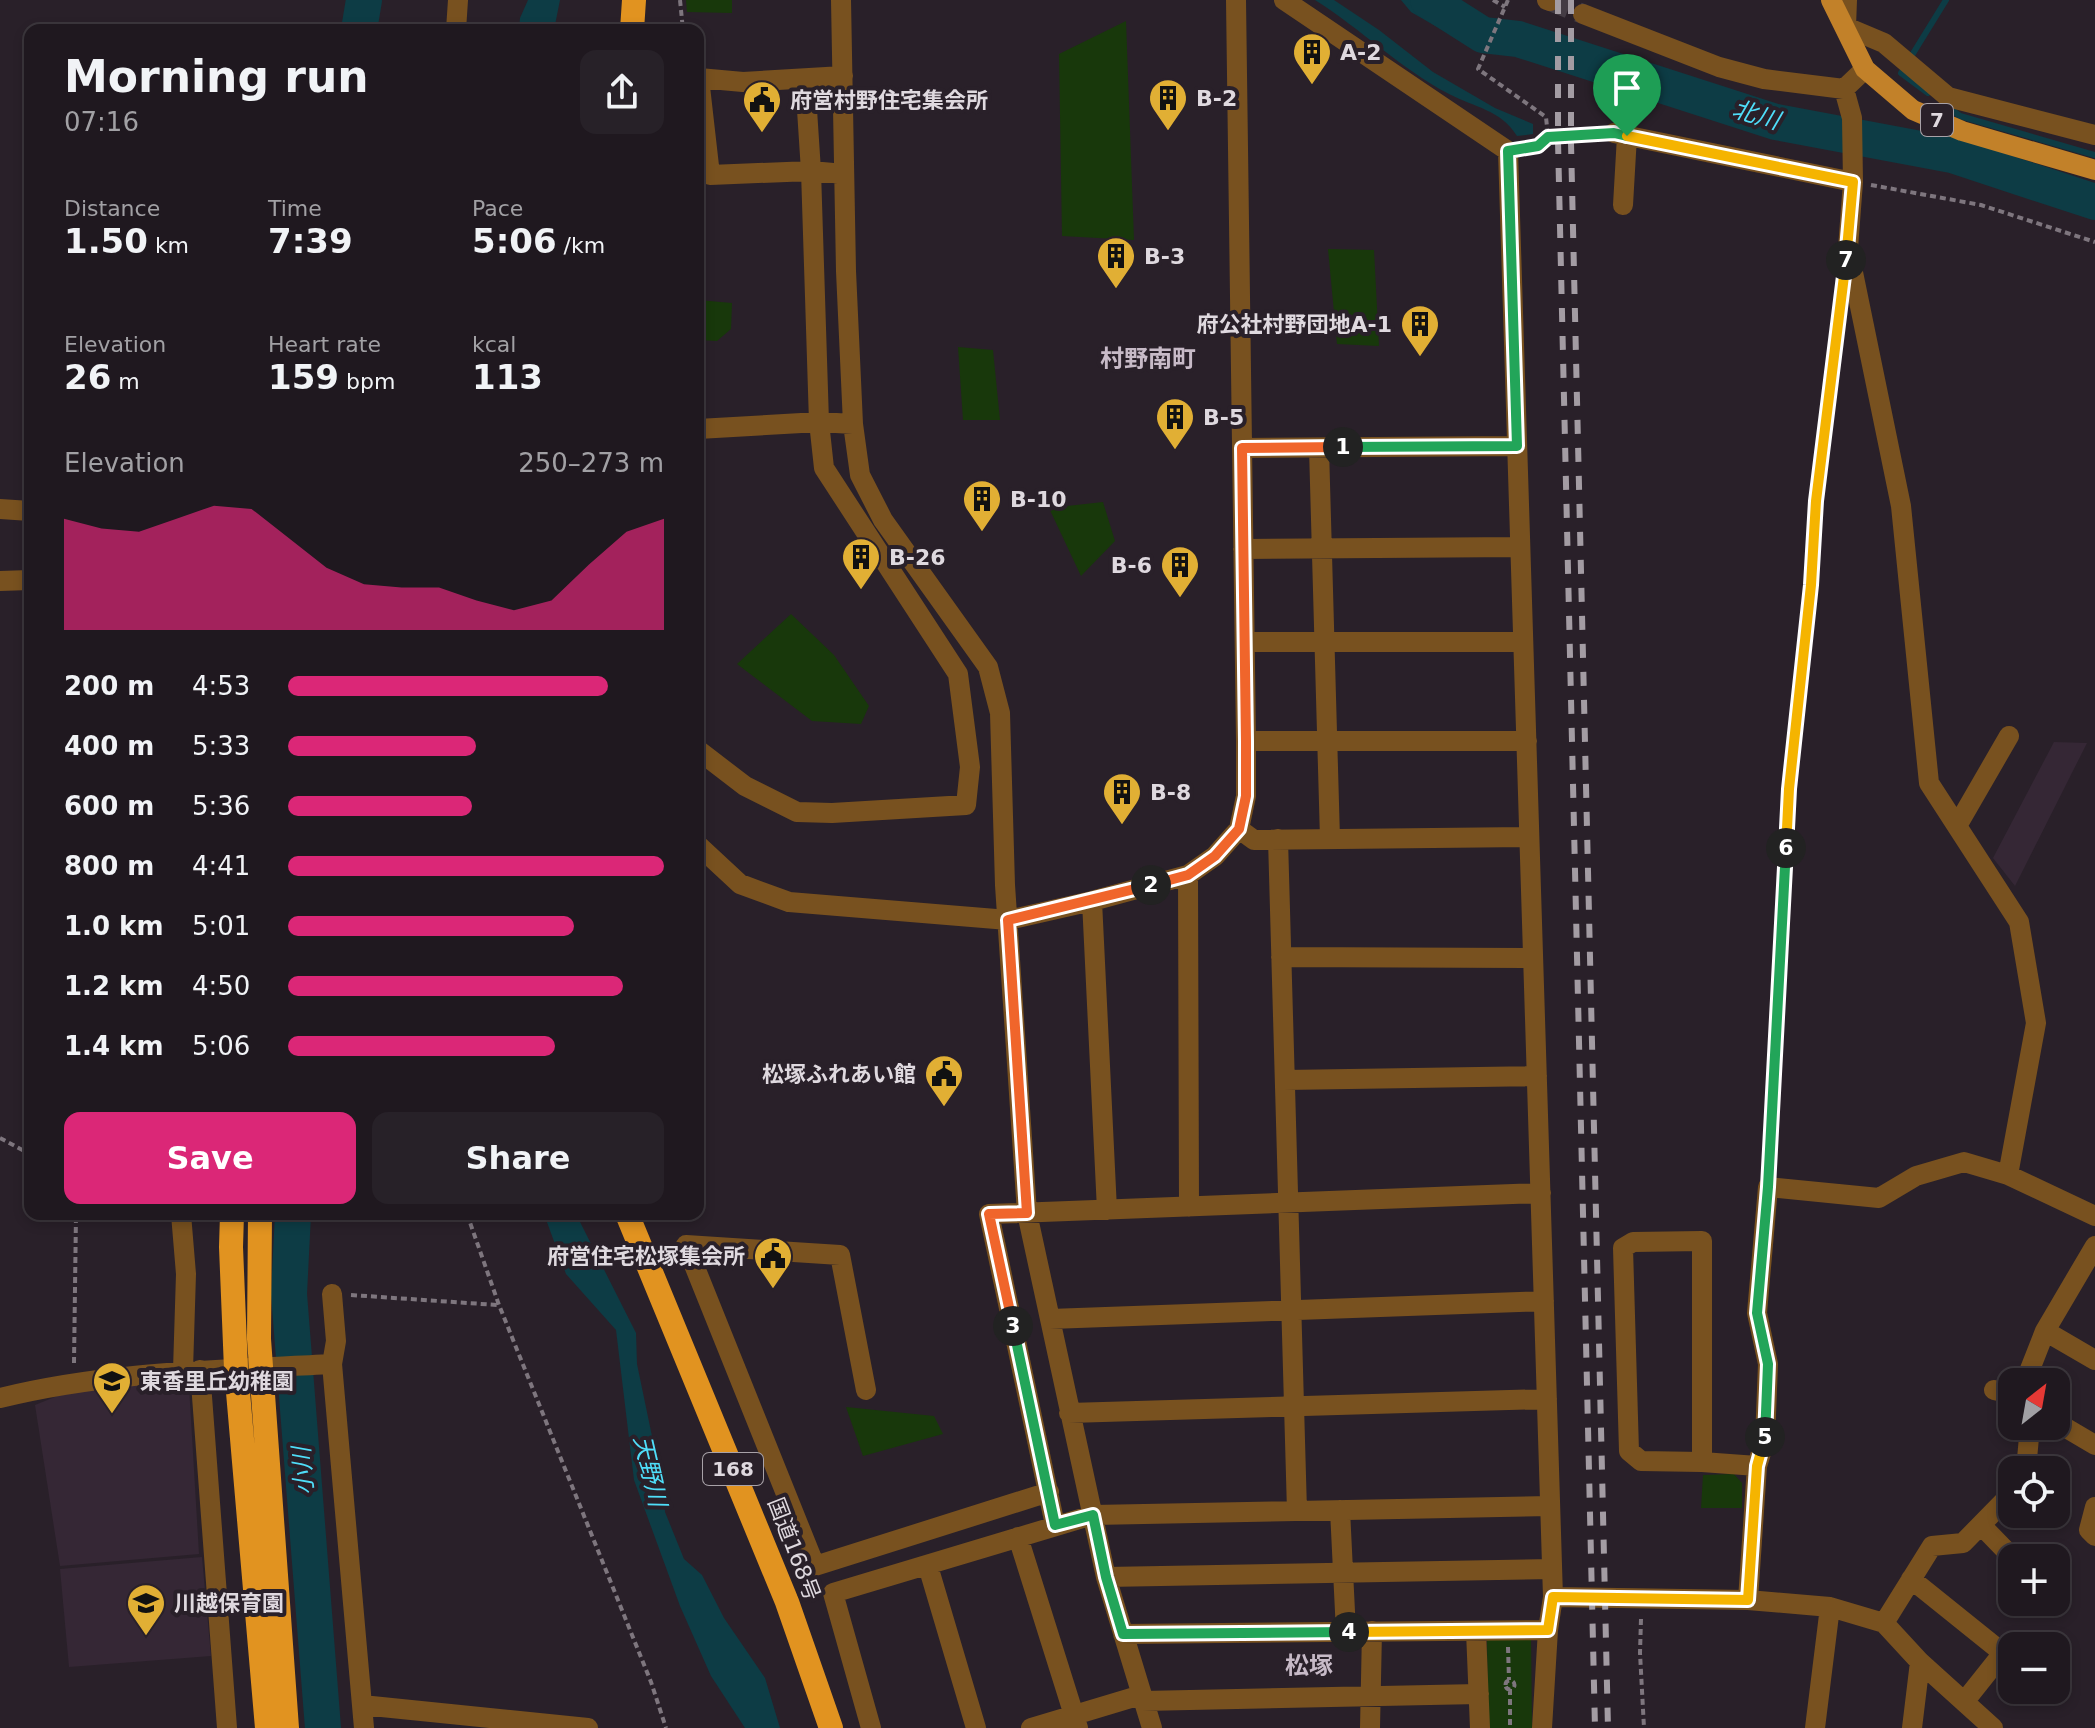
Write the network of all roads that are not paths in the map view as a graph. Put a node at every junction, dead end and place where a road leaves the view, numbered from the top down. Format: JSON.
{"nodes":[{"id":1,"x":458,"y":0,"type":"edge"},
{"id":2,"x":634,"y":0,"type":"edge"},
{"id":3,"x":841,"y":0,"type":"edge"},
{"id":4,"x":1236,"y":0,"type":"edge"},
{"id":5,"x":1284,"y":0,"type":"edge"},
{"id":6,"x":1831,"y":0,"type":"edge"},
{"id":7,"x":1847,"y":0,"type":"edge"},
{"id":8,"x":1583,"y":14,"type":"tunnel mouth"},
{"id":9,"x":456,"y":24,"type":"edge"},
{"id":10,"x":632,"y":24,"type":"edge"},
{"id":11,"x":1846,"y":27,"type":"junction"},
{"id":12,"x":1865,"y":69,"type":"junction"},
{"id":13,"x":843,"y":76,"type":"junction"},
{"id":14,"x":704,"y":78,"type":"edge"},
{"id":15,"x":805,"y":79,"type":"junction"},
{"id":16,"x":1844,"y":89,"type":"junction"},
{"id":17,"x":704,"y":122,"type":"edge"},
{"id":18,"x":2095,"y":135,"type":"edge"},
{"id":19,"x":2095,"y":170,"type":"edge"},
{"id":20,"x":811,"y":171,"type":"junction"},
{"id":21,"x":844,"y":174,"type":"junction"},
{"id":22,"x":1852,"y":179,"type":"junction"},
{"id":23,"x":1623,"y":205,"type":"dead end"},
{"id":24,"x":819,"y":422,"type":"junction"},
{"id":25,"x":853,"y":424,"type":"junction"},
{"id":26,"x":704,"y":429,"type":"edge"},
{"id":27,"x":1517,"y":446,"type":"junction"},
{"id":28,"x":1242,"y":448,"type":"junction"},
{"id":29,"x":1319,"y":448,"type":"junction"},
{"id":30,"x":0,"y":509,"type":"edge"},
{"id":31,"x":24,"y":509,"type":"edge"},
{"id":32,"x":1520,"y":547,"type":"junction"},
{"id":33,"x":1322,"y":548,"type":"junction"},
{"id":34,"x":1243,"y":549,"type":"junction"},
{"id":35,"x":24,"y":580,"type":"edge"},
{"id":36,"x":0,"y":581,"type":"edge"},
{"id":37,"x":1245,"y":642,"type":"junction"},
{"id":38,"x":1324,"y":642,"type":"junction"},
{"id":39,"x":1523,"y":642,"type":"junction"},
{"id":40,"x":2009,"y":736,"type":"dead end"},
{"id":41,"x":1246,"y":741,"type":"junction"},
{"id":42,"x":1327,"y":741,"type":"junction"},
{"id":43,"x":1527,"y":741,"type":"junction"},
{"id":44,"x":704,"y":755,"type":"edge"},
{"id":45,"x":1957,"y":826,"type":"junction"},
{"id":46,"x":1239,"y":829,"type":"junction"},
{"id":47,"x":1529,"y":837,"type":"junction"},
{"id":48,"x":1278,"y":839,"type":"junction"},
{"id":49,"x":1330,"y":839,"type":"junction"},
{"id":50,"x":704,"y":851,"type":"edge"},
{"id":51,"x":1188,"y":875,"type":"junction"},
{"id":52,"x":1092,"y":901,"type":"junction"},
{"id":53,"x":1008,"y":920,"type":"junction"},
{"id":54,"x":1281,"y":957,"type":"junction"},
{"id":55,"x":1533,"y":958,"type":"junction"},
{"id":56,"x":1537,"y":1076,"type":"junction"},
{"id":57,"x":1285,"y":1080,"type":"junction"},
{"id":58,"x":2008,"y":1175,"type":"junction"},
{"id":59,"x":1541,"y":1193,"type":"junction"},
{"id":60,"x":1288,"y":1203,"type":"junction"},
{"id":61,"x":1189,"y":1207,"type":"junction"},
{"id":62,"x":1107,"y":1210,"type":"junction"},
{"id":63,"x":1027,"y":1213,"type":"junction"},
{"id":64,"x":2095,"y":1216,"type":"edge"},
{"id":65,"x":182,"y":1220,"type":"edge"},
{"id":66,"x":232,"y":1220,"type":"edge"},
{"id":67,"x":260,"y":1220,"type":"edge"},
{"id":68,"x":629,"y":1220,"type":"edge"},
{"id":69,"x":2095,"y":1246,"type":"edge"},
{"id":70,"x":332,"y":1294,"type":"road end"},
{"id":71,"x":1544,"y":1301,"type":"junction"},
{"id":72,"x":1291,"y":1310,"type":"junction"},
{"id":73,"x":1050,"y":1319,"type":"junction"},
{"id":74,"x":2045,"y":1331,"type":"junction"},
{"id":75,"x":2095,"y":1360,"type":"edge"},
{"id":76,"x":332,"y":1364,"type":"junction"},
{"id":77,"x":261,"y":1368,"type":"junction"},
{"id":78,"x":2030,"y":1368,"type":"edge"},
{"id":79,"x":236,"y":1369,"type":"junction"},
{"id":80,"x":192,"y":1370,"type":"junction"},
{"id":81,"x":866,"y":1390,"type":"dead end"},
{"id":82,"x":0,"y":1398,"type":"edge"},
{"id":83,"x":1547,"y":1399,"type":"junction"},
{"id":84,"x":1294,"y":1407,"type":"junction"},
{"id":85,"x":1069,"y":1413,"type":"junction"},
{"id":86,"x":2070,"y":1430,"type":"edge"},
{"id":87,"x":2095,"y":1445,"type":"edge"},
{"id":88,"x":1702,"y":1462,"type":"junction"},
{"id":89,"x":1757,"y":1466,"type":"junction"},
{"id":90,"x":1049,"y":1492,"type":"junction"},
{"id":91,"x":1550,"y":1506,"type":"junction"},
{"id":92,"x":1998,"y":1507,"type":"edge"},
{"id":93,"x":2095,"y":1507,"type":"edge"},
{"id":94,"x":1340,"y":1510,"type":"junction"},
{"id":95,"x":1297,"y":1511,"type":"junction"},
{"id":96,"x":1093,"y":1515,"type":"junction"},
{"id":97,"x":1055,"y":1525,"type":"junction"},
{"id":98,"x":1981,"y":1525,"type":"junction"},
{"id":99,"x":2095,"y":1536,"type":"edge"},
{"id":100,"x":1018,"y":1537,"type":"junction"},
{"id":101,"x":1999,"y":1544,"type":"edge"},
{"id":102,"x":928,"y":1566,"type":"junction"},
{"id":103,"x":1552,"y":1569,"type":"junction"},
{"id":104,"x":1344,"y":1572,"type":"junction"},
{"id":105,"x":1106,"y":1577,"type":"junction"},
{"id":106,"x":1911,"y":1579,"type":"junction"},
{"id":107,"x":1553,"y":1597,"type":"junction"},
{"id":108,"x":1748,"y":1600,"type":"junction"},
{"id":109,"x":1830,"y":1607,"type":"junction"},
{"id":110,"x":1884,"y":1623,"type":"junction"},
{"id":111,"x":1548,"y":1630,"type":"junction"},
{"id":112,"x":1372,"y":1631,"type":"junction"},
{"id":113,"x":1476,"y":1631,"type":"junction"},
{"id":114,"x":1346,"y":1632,"type":"junction"},
{"id":115,"x":1123,"y":1634,"type":"junction"},
{"id":116,"x":1920,"y":1662,"type":"junction"},
{"id":117,"x":1479,"y":1694,"type":"junction"},
{"id":118,"x":1371,"y":1695,"type":"junction"},
{"id":119,"x":1142,"y":1698,"type":"junction"},
{"id":120,"x":1964,"y":1702,"type":"junction"},
{"id":121,"x":362,"y":1705,"type":"junction"},
{"id":122,"x":1076,"y":1722,"type":"edge"},
{"id":123,"x":227,"y":1728,"type":"edge"},
{"id":124,"x":267,"y":1728,"type":"edge"},
{"id":125,"x":287,"y":1728,"type":"edge"},
{"id":126,"x":364,"y":1728,"type":"edge"},
{"id":127,"x":588,"y":1728,"type":"edge"},
{"id":128,"x":831,"y":1728,"type":"edge"},
{"id":129,"x":871,"y":1728,"type":"edge"},
{"id":130,"x":976,"y":1728,"type":"edge"},
{"id":131,"x":1031,"y":1728,"type":"edge"},
{"id":132,"x":1152,"y":1728,"type":"edge"},
{"id":133,"x":1370,"y":1728,"type":"edge"},
{"id":134,"x":1480,"y":1728,"type":"edge"},
{"id":135,"x":1542,"y":1728,"type":"edge"},
{"id":136,"x":1815,"y":1728,"type":"edge"},
{"id":137,"x":1912,"y":1728,"type":"edge"},
{"id":138,"x":1993,"y":1728,"type":"edge"}],
"edges":[{"from":1,"to":9,"type":"street"},
{"from":2,"to":10,"type":"highway"},
{"from":3,"to":13,"type":"street"},
{"from":4,"to":28,"type":"street"},
{"from":5,"to":27,"type":"street"},
{"from":6,"to":11,"type":"main road","number":"7"},
{"from":7,"to":11,"type":"street"},
{"from":8,"to":16,"type":"street"},
{"from":11,"to":12,"type":"main road","number":"7"},
{"from":11,"to":18,"type":"street"},
{"from":12,"to":16,"type":"street"},
{"from":12,"to":19,"type":"main road","number":"7"},
{"from":13,"to":15,"type":"street"},
{"from":13,"to":21,"type":"street"},
{"from":14,"to":15,"type":"street"},
{"from":15,"to":20,"type":"street"},
{"from":16,"to":22,"type":"street"},
{"from":17,"to":20,"type":"street"},
{"from":20,"to":21,"type":"street"},
{"from":20,"to":24,"type":"street"},
{"from":21,"to":25,"type":"street"},
{"from":22,"to":23,"type":"street"},
{"from":22,"to":45,"type":"street"},
{"from":24,"to":25,"type":"street"},
{"from":24,"to":26,"type":"street"},
{"from":24,"to":44,"type":"street"},
{"from":25,"to":53,"type":"street"},
{"from":27,"to":29,"type":"street"},
{"from":27,"to":32,"type":"street"},
{"from":28,"to":29,"type":"street"},
{"from":28,"to":34,"type":"street"},
{"from":29,"to":33,"type":"street"},
{"from":30,"to":31,"type":"street"},
{"from":32,"to":33,"type":"street"},
{"from":32,"to":39,"type":"street"},
{"from":33,"to":34,"type":"street"},
{"from":33,"to":38,"type":"street"},
{"from":34,"to":37,"type":"street"},
{"from":35,"to":36,"type":"street"},
{"from":37,"to":38,"type":"street"},
{"from":37,"to":41,"type":"street"},
{"from":38,"to":39,"type":"street"},
{"from":38,"to":42,"type":"street"},
{"from":39,"to":43,"type":"street"},
{"from":40,"to":45,"type":"street"},
{"from":41,"to":42,"type":"street"},
{"from":41,"to":46,"type":"street"},
{"from":42,"to":43,"type":"street"},
{"from":42,"to":49,"type":"street"},
{"from":43,"to":47,"type":"street"},
{"from":45,"to":58,"type":"street"},
{"from":46,"to":48,"type":"street"},
{"from":46,"to":51,"type":"street"},
{"from":47,"to":49,"type":"street"},
{"from":47,"to":55,"type":"street"},
{"from":48,"to":49,"type":"street"},
{"from":48,"to":54,"type":"street"},
{"from":50,"to":53,"type":"street"},
{"from":51,"to":52,"type":"street"},
{"from":51,"to":61,"type":"street"},
{"from":52,"to":53,"type":"street"},
{"from":52,"to":62,"type":"street"},
{"from":53,"to":63,"type":"street"},
{"from":54,"to":55,"type":"street"},
{"from":54,"to":57,"type":"street"},
{"from":55,"to":56,"type":"street"},
{"from":56,"to":57,"type":"street"},
{"from":56,"to":59,"type":"street"},
{"from":57,"to":60,"type":"street"},
{"from":58,"to":64,"type":"street"},
{"from":58,"to":89,"type":"street"},
{"from":59,"to":60,"type":"street"},
{"from":59,"to":71,"type":"street"},
{"from":60,"to":61,"type":"street"},
{"from":60,"to":72,"type":"street"},
{"from":61,"to":62,"type":"street"},
{"from":62,"to":63,"type":"street"},
{"from":63,"to":73,"type":"street"},
{"from":63,"to":90,"type":"street"},
{"from":65,"to":80,"type":"street"},
{"from":66,"to":79,"type":"highway"},
{"from":67,"to":77,"type":"highway"},
{"from":68,"to":128,"type":"highway","name":"国道168号","number":"168"},
{"from":69,"to":74,"type":"street"},
{"from":70,"to":76,"type":"street"},
{"from":71,"to":72,"type":"street"},
{"from":71,"to":83,"type":"street"},
{"from":72,"to":73,"type":"street"},
{"from":72,"to":84,"type":"street"},
{"from":73,"to":85,"type":"street"},
{"from":74,"to":75,"type":"street"},
{"from":74,"to":78,"type":"street"},
{"from":76,"to":77,"type":"street"},
{"from":76,"to":121,"type":"street"},
{"from":77,"to":79,"type":"street"},
{"from":77,"to":125,"type":"highway"},
{"from":79,"to":80,"type":"street"},
{"from":79,"to":124,"type":"highway"},
{"from":80,"to":82,"type":"street"},
{"from":80,"to":123,"type":"street"},
{"from":81,"to":90,"type":"street"},
{"from":83,"to":84,"type":"street"},
{"from":83,"to":91,"type":"street"},
{"from":84,"to":85,"type":"street"},
{"from":84,"to":95,"type":"street"},
{"from":85,"to":96,"type":"street"},
{"from":86,"to":87,"type":"street"},
{"from":88,"to":88,"type":"street"},
{"from":88,"to":89,"type":"street"},
{"from":89,"to":108,"type":"street"},
{"from":90,"to":97,"type":"street"},
{"from":91,"to":94,"type":"street"},
{"from":91,"to":103,"type":"street"},
{"from":92,"to":98,"type":"street"},
{"from":93,"to":99,"type":"street"},
{"from":94,"to":95,"type":"street"},
{"from":94,"to":104,"type":"street"},
{"from":95,"to":96,"type":"street"},
{"from":96,"to":97,"type":"street"},
{"from":96,"to":105,"type":"street"},
{"from":97,"to":100,"type":"street"},
{"from":98,"to":101,"type":"street"},
{"from":98,"to":106,"type":"street"},
{"from":100,"to":102,"type":"street"},
{"from":100,"to":122,"type":"street"},
{"from":102,"to":129,"type":"street"},
{"from":102,"to":130,"type":"street"},
{"from":103,"to":104,"type":"street"},
{"from":103,"to":107,"type":"street"},
{"from":104,"to":105,"type":"street"},
{"from":104,"to":114,"type":"street"},
{"from":105,"to":115,"type":"street"},
{"from":106,"to":110,"type":"street"},
{"from":106,"to":120,"type":"street"},
{"from":107,"to":108,"type":"street"},
{"from":107,"to":111,"type":"street"},
{"from":108,"to":109,"type":"street"},
{"from":109,"to":110,"type":"street"},
{"from":109,"to":136,"type":"street"},
{"from":110,"to":116,"type":"street"},
{"from":111,"to":113,"type":"street"},
{"from":111,"to":135,"type":"street"},
{"from":112,"to":113,"type":"street"},
{"from":112,"to":114,"type":"street"},
{"from":112,"to":118,"type":"street"},
{"from":113,"to":117,"type":"street"},
{"from":114,"to":115,"type":"street"},
{"from":115,"to":119,"type":"street"},
{"from":116,"to":120,"type":"street"},
{"from":116,"to":137,"type":"street"},
{"from":117,"to":118,"type":"street"},
{"from":117,"to":134,"type":"street"},
{"from":118,"to":119,"type":"street"},
{"from":118,"to":133,"type":"street"},
{"from":119,"to":122,"type":"street"},
{"from":119,"to":132,"type":"street"},
{"from":120,"to":138,"type":"street"},
{"from":121,"to":126,"type":"street"},
{"from":121,"to":127,"type":"street"},
{"from":122,"to":131,"type":"street"}]}
